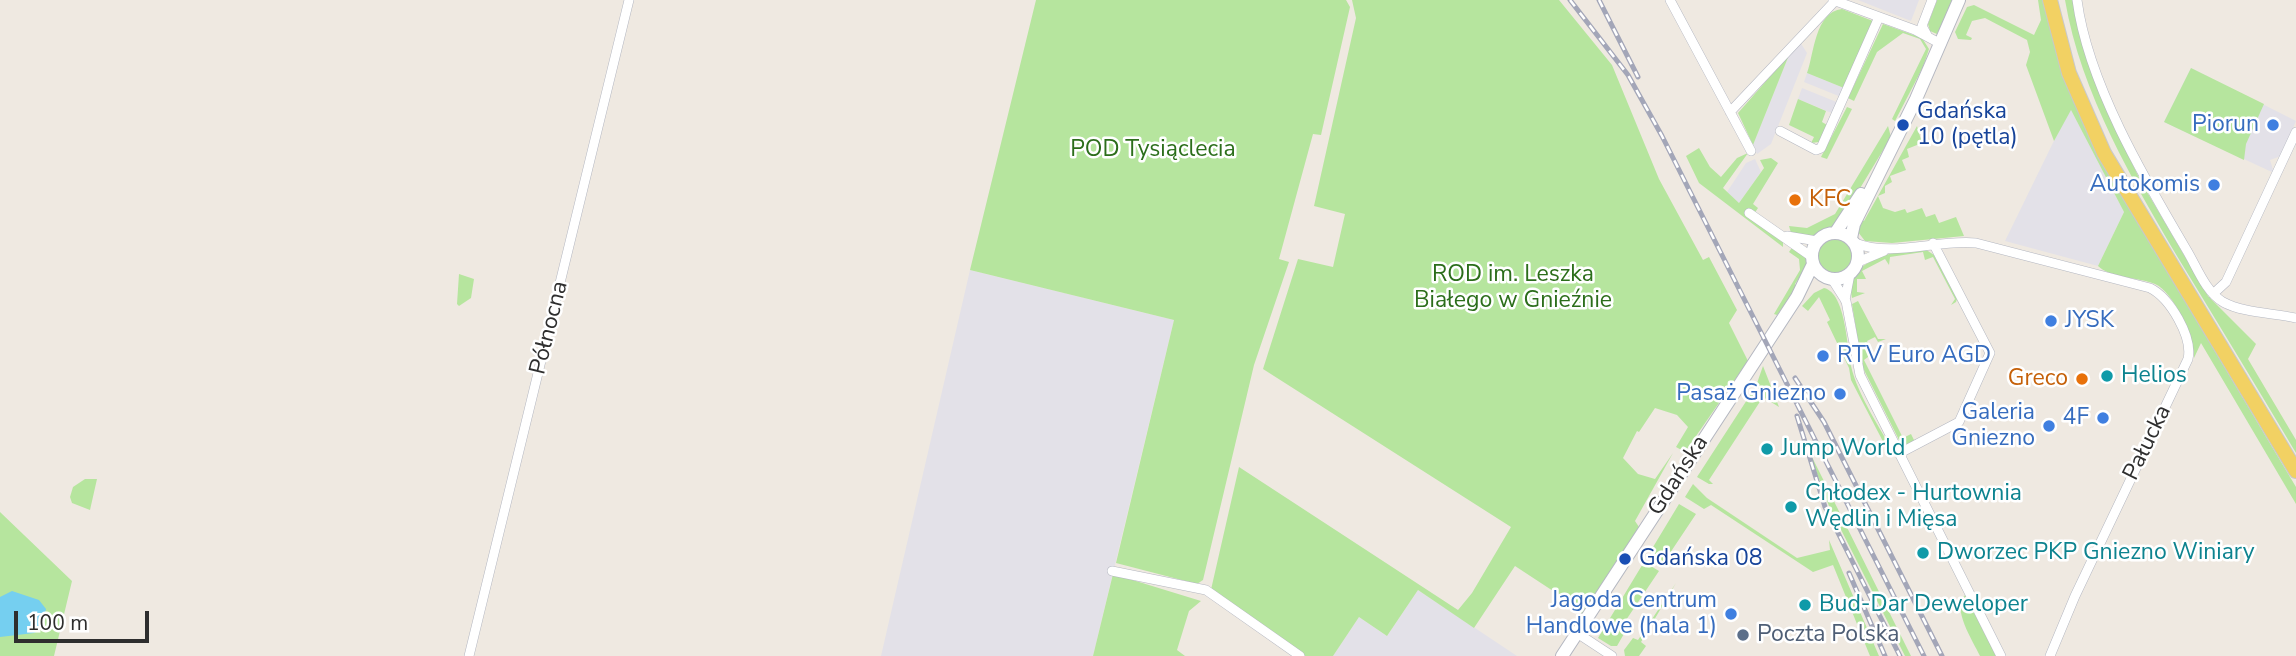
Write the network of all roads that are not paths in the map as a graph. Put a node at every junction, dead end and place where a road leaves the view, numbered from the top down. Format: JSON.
{"nodes":[{"id":1,"x":629,"y":0,"type":"edge"},
{"id":2,"x":1670,"y":0,"type":"edge"},
{"id":3,"x":1834,"y":0,"type":"edge"},
{"id":4,"x":1932,"y":0,"type":"edge"},
{"id":5,"x":1959,"y":0,"type":"edge"},
{"id":6,"x":2050,"y":0,"type":"edge"},
{"id":7,"x":2059,"y":0,"type":"edge"},
{"id":8,"x":2077,"y":0,"type":"edge"},
{"id":9,"x":1880,"y":17,"type":"junction"},
{"id":10,"x":1927,"y":37,"type":"junction"},
{"id":11,"x":1941,"y":44,"type":"junction"},
{"id":12,"x":1730,"y":112,"type":"junction"},
{"id":13,"x":1780,"y":131,"type":"dead end"},
{"id":14,"x":2296,"y":132,"type":"edge"},
{"id":15,"x":1751,"y":151,"type":"dead end"},
{"id":16,"x":1878,"y":172,"type":"junction"},
{"id":17,"x":2136,"y":202,"type":"junction"},
{"id":18,"x":1749,"y":213,"type":"dead end"},
{"id":19,"x":1836,"y":232,"type":"junction"},
{"id":20,"x":1785,"y":236,"type":"junction"},
{"id":21,"x":1817,"y":241,"type":"junction"},
{"id":22,"x":1853,"y":241,"type":"junction"},
{"id":23,"x":1933,"y":243,"type":"junction"},
{"id":24,"x":1896,"y":248,"type":"junction"},
{"id":25,"x":1813,"y":260,"type":"junction"},
{"id":26,"x":1858,"y":262,"type":"junction"},
{"id":27,"x":1850,"y":274,"type":"junction"},
{"id":28,"x":1829,"y":278,"type":"junction"},
{"id":29,"x":2213,"y":294,"type":"junction"},
{"id":30,"x":1797,"y":297,"type":"junction"},
{"id":31,"x":1845,"y":300,"type":"junction"},
{"id":32,"x":2296,"y":318,"type":"edge"},
{"id":33,"x":1900,"y":453,"type":"junction"},
{"id":34,"x":2296,"y":471,"type":"edge"},
{"id":35,"x":1112,"y":571,"type":"dead end"},
{"id":36,"x":1577,"y":633,"type":"junction"},
{"id":37,"x":469,"y":656,"type":"edge"},
{"id":38,"x":1300,"y":656,"type":"edge"},
{"id":39,"x":1562,"y":656,"type":"edge"},
{"id":40,"x":1612,"y":656,"type":"edge"},
{"id":41,"x":2001,"y":656,"type":"edge"},
{"id":42,"x":2050,"y":656,"type":"edge"}],
"edges":[{"from":1,"to":37,"type":"street","name":"Północna"},
{"from":2,"to":12,"type":"street"},
{"from":3,"to":9,"type":"street"},
{"from":3,"to":12,"type":"street"},
{"from":4,"to":10,"type":"street"},
{"from":5,"to":11,"type":"street"},
{"from":6,"to":17,"type":"main road"},
{"from":7,"to":17,"type":"main road"},
{"from":8,"to":29,"type":"street"},
{"from":9,"to":10,"type":"street"},
{"from":9,"to":13,"type":"street"},
{"from":10,"to":11,"type":"street"},
{"from":11,"to":16,"type":"street"},
{"from":12,"to":15,"type":"street"},
{"from":14,"to":29,"type":"street"},
{"from":16,"to":19,"type":"street"},
{"from":16,"to":22,"type":"street"},
{"from":17,"to":34,"type":"main road"},
{"from":18,"to":20,"type":"street"},
{"from":19,"to":21,"type":"street"},
{"from":19,"to":22,"type":"street"},
{"from":20,"to":21,"type":"street"},
{"from":20,"to":25,"type":"street"},
{"from":21,"to":25,"type":"street"},
{"from":22,"to":24,"type":"street","name":"Pałucka"},
{"from":22,"to":26,"type":"street"},
{"from":23,"to":24,"type":"street","name":"Pałucka"},
{"from":23,"to":33,"type":"street"},
{"from":23,"to":42,"type":"street","name":"Pałucka"},
{"from":24,"to":26,"type":"street","name":"Pałucka"},
{"from":25,"to":28,"type":"street"},
{"from":25,"to":30,"type":"street","name":"Gdańska"},
{"from":26,"to":27,"type":"street"},
{"from":27,"to":28,"type":"street"},
{"from":27,"to":31,"type":"street"},
{"from":28,"to":30,"type":"street","name":"Gdańska"},
{"from":28,"to":31,"type":"street"},
{"from":29,"to":32,"type":"street"},
{"from":30,"to":36,"type":"street","name":"Gdańska"},
{"from":31,"to":33,"type":"street"},
{"from":33,"to":41,"type":"street"},
{"from":35,"to":38,"type":"street"},
{"from":36,"to":39,"type":"street","name":"Gdańska"},
{"from":36,"to":40,"type":"street"}]}
